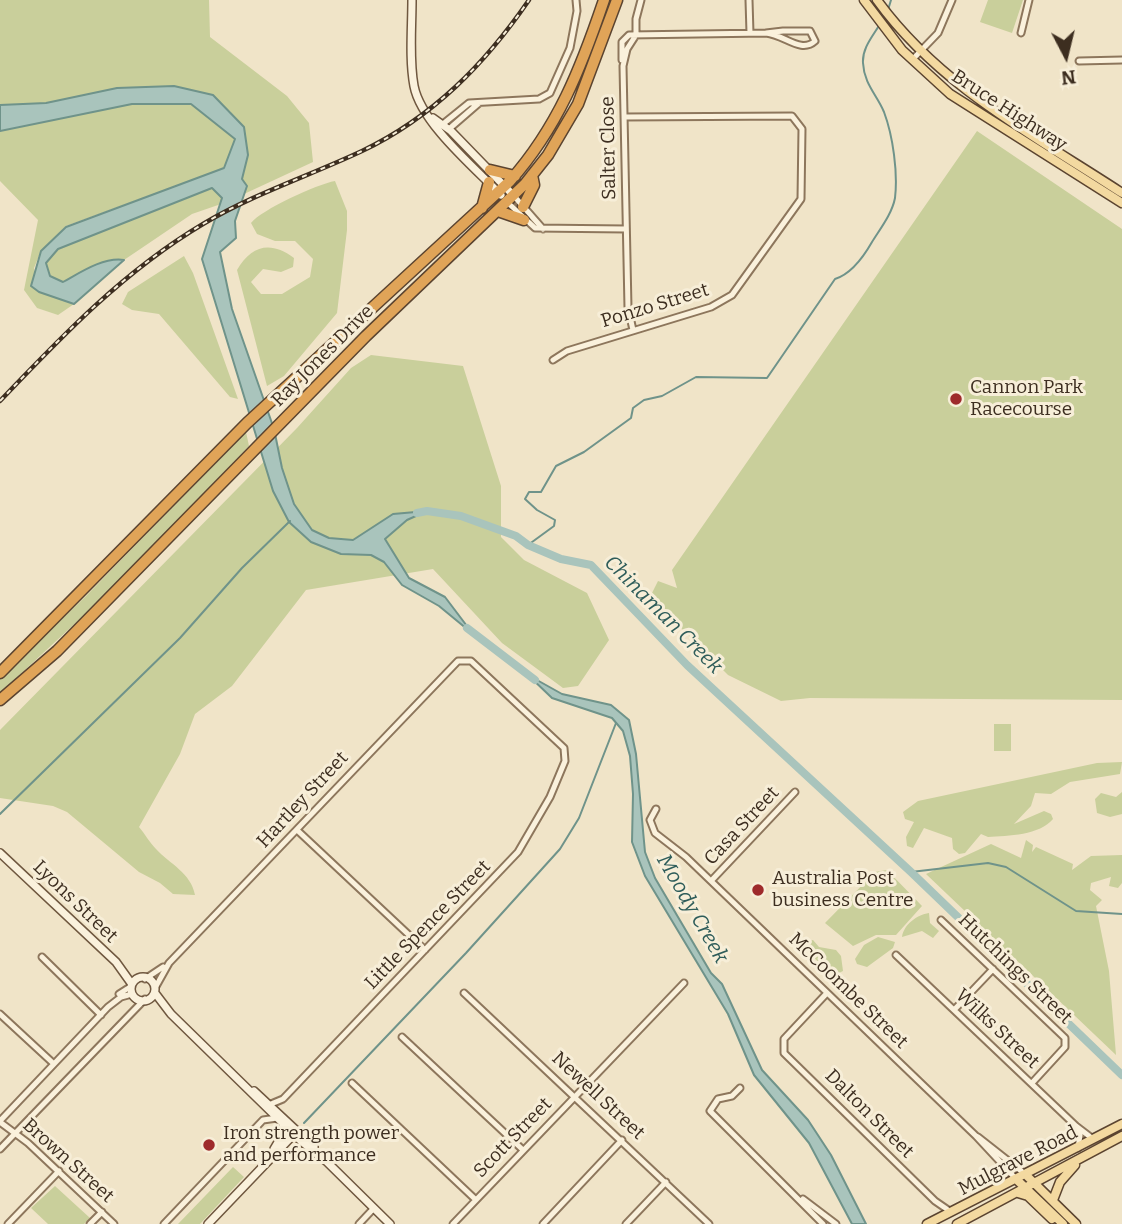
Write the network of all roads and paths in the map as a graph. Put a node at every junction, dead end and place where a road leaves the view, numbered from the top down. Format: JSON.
{"nodes":[{"id":1,"x":412,"y":0,"type":"edge"},
{"id":2,"x":576,"y":0,"type":"edge"},
{"id":3,"x":606,"y":0,"type":"edge"},
{"id":4,"x":617,"y":0,"type":"edge"},
{"id":5,"x":641,"y":0,"type":"edge"},
{"id":6,"x":749,"y":0,"type":"edge"},
{"id":7,"x":864,"y":0,"type":"edge"},
{"id":8,"x":952,"y":0,"type":"edge"},
{"id":9,"x":1029,"y":0,"type":"edge"},
{"id":10,"x":880,"y":4,"type":"edge"},
{"id":11,"x":750,"y":33,"type":"junction"},
{"id":12,"x":766,"y":33,"type":"junction"},
{"id":13,"x":1021,"y":33,"type":"dead end"},
{"id":14,"x":636,"y":35,"type":"junction"},
{"id":15,"x":920,"y":52,"type":"junction"},
{"id":16,"x":912,"y":60,"type":"junction"},
{"id":17,"x":1122,"y":60,"type":"edge"},
{"id":18,"x":1079,"y":61,"type":"dead end"},
{"id":19,"x":624,"y":117,"type":"junction"},
{"id":20,"x":445,"y":128,"type":"junction"},
{"id":21,"x":490,"y":170,"type":"junction"},
{"id":22,"x":515,"y":176,"type":"junction"},
{"id":23,"x":532,"y":176,"type":"junction"},
{"id":24,"x":489,"y":183,"type":"junction"},
{"id":25,"x":502,"y":190,"type":"junction"},
{"id":26,"x":1121,"y":191,"type":"edge"},
{"id":27,"x":510,"y":199,"type":"junction"},
{"id":28,"x":1122,"y":203,"type":"edge"},
{"id":29,"x":523,"y":207,"type":"junction"},
{"id":30,"x":482,"y":208,"type":"junction"},
{"id":31,"x":498,"y":211,"type":"junction"},
{"id":32,"x":524,"y":220,"type":"junction"},
{"id":33,"x":543,"y":229,"type":"junction"},
{"id":34,"x":626,"y":229,"type":"junction"},
{"id":35,"x":633,"y":330,"type":"junction"},
{"id":36,"x":553,"y":360,"type":"dead end"},
{"id":37,"x":462,"y":660,"type":"joint"},
{"id":38,"x":0,"y":673,"type":"edge"},
{"id":39,"x":0,"y":702,"type":"edge"},
{"id":40,"x":795,"y":792,"type":"dead end"},
{"id":41,"x":656,"y":809,"type":"dead end"},
{"id":42,"x":297,"y":830,"type":"junction"},
{"id":43,"x":0,"y":851,"type":"edge"},
{"id":44,"x":711,"y":881,"type":"junction"},
{"id":45,"x":941,"y":920,"type":"dead end"},
{"id":46,"x":425,"y":950,"type":"junction"},
{"id":47,"x":896,"y":955,"type":"dead end"},
{"id":48,"x":42,"y":957,"type":"dead end"},
{"id":49,"x":116,"y":962,"type":"junction"},
{"id":50,"x":169,"y":964,"type":"junction"},
{"id":51,"x":993,"y":969,"type":"junction"},
{"id":52,"x":143,"y":979,"type":"junction"},
{"id":53,"x":684,"y":983,"type":"dead end"},
{"id":54,"x":131,"y":990,"type":"junction"},
{"id":55,"x":155,"y":991,"type":"junction"},
{"id":56,"x":464,"y":993,"type":"dead end"},
{"id":57,"x":827,"y":993,"type":"junction"},
{"id":58,"x":146,"y":999,"type":"junction"},
{"id":59,"x":954,"y":1010,"type":"junction"},
{"id":60,"x":0,"y":1014,"type":"edge"},
{"id":61,"x":101,"y":1014,"type":"junction"},
{"id":62,"x":171,"y":1014,"type":"junction"},
{"id":63,"x":123,"y":1021,"type":"junction"},
{"id":64,"x":402,"y":1037,"type":"dead end"},
{"id":65,"x":54,"y":1064,"type":"junction"},
{"id":66,"x":352,"y":1083,"type":"dead end"},
{"id":67,"x":1032,"y":1083,"type":"junction"},
{"id":68,"x":740,"y":1088,"type":"dead end"},
{"id":69,"x":575,"y":1095,"type":"junction"},
{"id":70,"x":283,"y":1099,"type":"junction"},
{"id":71,"x":268,"y":1105,"type":"junction"},
{"id":72,"x":280,"y":1117,"type":"junction"},
{"id":73,"x":263,"y":1120,"type":"junction"},
{"id":74,"x":0,"y":1121,"type":"edge"},
{"id":75,"x":1122,"y":1124,"type":"edge"},
{"id":76,"x":1076,"y":1126,"type":"junction"},
{"id":77,"x":294,"y":1130,"type":"junction"},
{"id":78,"x":15,"y":1133,"type":"junction"},
{"id":79,"x":976,"y":1136,"type":"junction"},
{"id":80,"x":1122,"y":1136,"type":"edge"},
{"id":81,"x":622,"y":1140,"type":"junction"},
{"id":82,"x":1094,"y":1140,"type":"junction"},
{"id":83,"x":284,"y":1144,"type":"junction"},
{"id":84,"x":1078,"y":1148,"type":"junction"},
{"id":85,"x":0,"y":1149,"type":"edge"},
{"id":86,"x":274,"y":1149,"type":"junction"},
{"id":87,"x":523,"y":1150,"type":"junction"},
{"id":88,"x":314,"y":1152,"type":"junction"},
{"id":89,"x":1080,"y":1160,"type":"junction"},
{"id":90,"x":326,"y":1161,"type":"junction"},
{"id":91,"x":59,"y":1171,"type":"junction"},
{"id":92,"x":1025,"y":1174,"type":"junction"},
{"id":93,"x":255,"y":1175,"type":"junction"},
{"id":94,"x":1016,"y":1179,"type":"junction"},
{"id":95,"x":666,"y":1182,"type":"junction"},
{"id":96,"x":1031,"y":1186,"type":"junction"},
{"id":97,"x":793,"y":1190,"type":"junction"},
{"id":98,"x":1018,"y":1193,"type":"junction"},
{"id":99,"x":476,"y":1199,"type":"junction"},
{"id":100,"x":1053,"y":1200,"type":"junction"},
{"id":101,"x":935,"y":1201,"type":"junction"},
{"id":102,"x":374,"y":1208,"type":"junction"},
{"id":103,"x":102,"y":1212,"type":"junction"},
{"id":104,"x":951,"y":1212,"type":"junction"},
{"id":105,"x":931,"y":1222,"type":"edge"},
{"id":106,"x":962,"y":1223,"type":"edge"},
{"id":107,"x":8,"y":1224,"type":"edge"},
{"id":108,"x":90,"y":1224,"type":"edge"},
{"id":109,"x":114,"y":1224,"type":"edge"},
{"id":110,"x":164,"y":1224,"type":"edge"},
{"id":111,"x":208,"y":1224,"type":"edge"},
{"id":112,"x":359,"y":1224,"type":"edge"},
{"id":113,"x":390,"y":1224,"type":"edge"},
{"id":114,"x":453,"y":1224,"type":"edge"},
{"id":115,"x":543,"y":1224,"type":"edge"},
{"id":116,"x":626,"y":1224,"type":"edge"},
{"id":117,"x":709,"y":1224,"type":"edge"},
{"id":118,"x":823,"y":1224,"type":"edge"},
{"id":119,"x":836,"y":1224,"type":"edge"},
{"id":120,"x":1061,"y":1224,"type":"edge"},
{"id":121,"x":1076,"y":1224,"type":"edge"}],
"edges":[{"from":1,"to":20,"type":"street"},
{"from":2,"to":20,"type":"street"},
{"from":3,"to":22,"type":"highway","name":"Ray Jones Drive"},
{"from":4,"to":23,"type":"highway","name":"Ray Jones Drive"},
{"from":5,"to":14,"type":"street"},
{"from":6,"to":11,"type":"street"},
{"from":7,"to":16,"type":"main road","name":"Bruce Highway"},
{"from":8,"to":15,"type":"street"},
{"from":9,"to":13,"type":"street"},
{"from":10,"to":15,"type":"main road","name":"Bruce Highway"},
{"from":11,"to":12,"type":"street"},
{"from":11,"to":14,"type":"street"},
{"from":12,"to":12,"type":"street"},
{"from":14,"to":19,"type":"street","name":"Salter Close"},
{"from":15,"to":16,"type":"street"},
{"from":15,"to":26,"type":"main road","name":"Bruce Highway"},
{"from":16,"to":28,"type":"main road","name":"Bruce Highway"},
{"from":17,"to":18,"type":"street"},
{"from":19,"to":34,"type":"street","name":"Salter Close"},
{"from":19,"to":35,"type":"street","name":"Ponzo Street"},
{"from":20,"to":21,"type":"street"},
{"from":20,"to":24,"type":"street"},
{"from":21,"to":22,"type":"highway"},
{"from":21,"to":25,"type":"street"},
{"from":22,"to":25,"type":"highway","name":"Ray Jones Drive"},
{"from":23,"to":27,"type":"highway","name":"Ray Jones Drive"},
{"from":23,"to":29,"type":"highway"},
{"from":24,"to":25,"type":"street"},
{"from":24,"to":30,"type":"highway"},
{"from":25,"to":27,"type":"street"},
{"from":25,"to":30,"type":"highway","name":"Ray Jones Drive"},
{"from":27,"to":29,"type":"street"},
{"from":27,"to":31,"type":"highway","name":"Ray Jones Drive"},
{"from":27,"to":32,"type":"street"},
{"from":29,"to":33,"type":"street"},
{"from":30,"to":38,"type":"highway","name":"Ray Jones Drive"},
{"from":31,"to":32,"type":"highway"},
{"from":31,"to":39,"type":"highway","name":"Ray Jones Drive"},
{"from":32,"to":33,"type":"street"},
{"from":33,"to":34,"type":"street"},
{"from":34,"to":35,"type":"street","name":"Salter Close"},
{"from":35,"to":36,"type":"street","name":"Ponzo Street"},
{"from":37,"to":42,"type":"street","name":"Hartley Street"},
{"from":37,"to":46,"type":"street","name":"Little Spence Street"},
{"from":40,"to":44,"type":"street","name":"Casa Street"},
{"from":41,"to":44,"type":"street","name":"McCoombe Street"},
{"from":42,"to":46,"type":"street"},
{"from":42,"to":50,"type":"street","name":"Hartley Street"},
{"from":43,"to":49,"type":"street","name":"Lyons Street"},
{"from":44,"to":57,"type":"street","name":"McCoombe Street"},
{"from":45,"to":51,"type":"street","name":"Hutchings Street"},
{"from":46,"to":70,"type":"street","name":"Little Spence Street"},
{"from":47,"to":59,"type":"street","name":"Wilks Street"},
{"from":48,"to":61,"type":"street"},
{"from":49,"to":52,"type":"street","name":"Lyons Street"},
{"from":49,"to":54,"type":"street","name":"Lyons Street"},
{"from":50,"to":52,"type":"street","name":"Hartley Street"},
{"from":50,"to":55,"type":"street","name":"Hartley Street"},
{"from":51,"to":59,"type":"street"},
{"from":51,"to":67,"type":"street","name":"Hutchings Street"},
{"from":52,"to":54,"type":"street"},
{"from":52,"to":55,"type":"street","name":"Lyons Street"},
{"from":53,"to":69,"type":"street","name":"Scott Street"},
{"from":54,"to":58,"type":"street"},
{"from":54,"to":61,"type":"street"},
{"from":54,"to":63,"type":"street"},
{"from":55,"to":58,"type":"street"},
{"from":55,"to":62,"type":"street"},
{"from":56,"to":69,"type":"street","name":"Newell Street"},
{"from":57,"to":79,"type":"street","name":"McCoombe Street"},
{"from":57,"to":101,"type":"street","name":"Dalton Street"},
{"from":58,"to":62,"type":"street"},
{"from":58,"to":63,"type":"street"},
{"from":59,"to":67,"type":"street","name":"Wilks Street"},
{"from":60,"to":65,"type":"street"},
{"from":61,"to":65,"type":"street"},
{"from":62,"to":71,"type":"street"},
{"from":63,"to":78,"type":"street"},
{"from":64,"to":87,"type":"street"},
{"from":65,"to":74,"type":"street"},
{"from":66,"to":99,"type":"street"},
{"from":67,"to":76,"type":"street","name":"Wilks Street"},
{"from":68,"to":97,"type":"street"},
{"from":69,"to":81,"type":"street","name":"Newell Street"},
{"from":69,"to":87,"type":"street","name":"Scott Street"},
{"from":70,"to":71,"type":"street","name":"Little Spence Street"},
{"from":70,"to":72,"type":"street","name":"Little Spence Street"},
{"from":71,"to":72,"type":"street"},
{"from":71,"to":73,"type":"street"},
{"from":72,"to":73,"type":"street"},
{"from":72,"to":77,"type":"street"},
{"from":72,"to":86,"type":"street"},
{"from":73,"to":110,"type":"street"},
{"from":74,"to":78,"type":"street","name":"Brown Street"},
{"from":75,"to":82,"type":"main road","name":"Mulgrave Road"},
{"from":76,"to":82,"type":"street","name":"Wilks Street"},
{"from":76,"to":84,"type":"street"},
{"from":77,"to":83,"type":"street"},
{"from":77,"to":86,"type":"street"},
{"from":77,"to":88,"type":"street"},
{"from":77,"to":90,"type":"street"},
{"from":78,"to":85,"type":"street"},
{"from":78,"to":91,"type":"street","name":"Brown Street"},
{"from":79,"to":92,"type":"street","name":"McCoombe Street"},
{"from":79,"to":94,"type":"street","name":"McCoombe Street"},
{"from":80,"to":89,"type":"main road","name":"Mulgrave Road"},
{"from":81,"to":95,"type":"street","name":"Newell Street"},
{"from":81,"to":115,"type":"street"},
{"from":82,"to":84,"type":"main road","name":"Mulgrave Road"},
{"from":83,"to":88,"type":"street"},
{"from":83,"to":93,"type":"street"},
{"from":84,"to":92,"type":"main road","name":"Mulgrave Road"},
{"from":86,"to":93,"type":"street"},
{"from":87,"to":99,"type":"street","name":"Scott Street"},
{"from":88,"to":90,"type":"street"},
{"from":89,"to":96,"type":"main road","name":"Mulgrave Road"},
{"from":89,"to":100,"type":"main road"},
{"from":90,"to":102,"type":"street"},
{"from":91,"to":103,"type":"street","name":"Brown Street"},
{"from":91,"to":107,"type":"street"},
{"from":92,"to":94,"type":"main road","name":"Mulgrave Road"},
{"from":92,"to":96,"type":"main road","name":"McCoombe Street"},
{"from":93,"to":111,"type":"street"},
{"from":94,"to":96,"type":"main road","name":"McCoombe Street"},
{"from":94,"to":104,"type":"main road","name":"Mulgrave Road"},
{"from":95,"to":116,"type":"street"},
{"from":95,"to":117,"type":"street","name":"Newell Street"},
{"from":96,"to":98,"type":"main road","name":"Mulgrave Road"},
{"from":96,"to":100,"type":"main road","name":"McCoombe Street"},
{"from":96,"to":120,"type":"main road","name":"McCoombe Street"},
{"from":97,"to":118,"type":"street"},
{"from":97,"to":119,"type":"street"},
{"from":98,"to":106,"type":"main road","name":"Mulgrave Road"},
{"from":98,"to":120,"type":"main road"},
{"from":99,"to":114,"type":"street","name":"Scott Street"},
{"from":100,"to":121,"type":"main road","name":"McCoombe Street"},
{"from":101,"to":104,"type":"street","name":"Dalton Street"},
{"from":101,"to":105,"type":"street"},
{"from":102,"to":112,"type":"street"},
{"from":102,"to":113,"type":"street"},
{"from":103,"to":108,"type":"street"},
{"from":103,"to":109,"type":"street","name":"Brown Street"},
{"from":104,"to":105,"type":"main road","name":"Mulgrave Road"}]}
